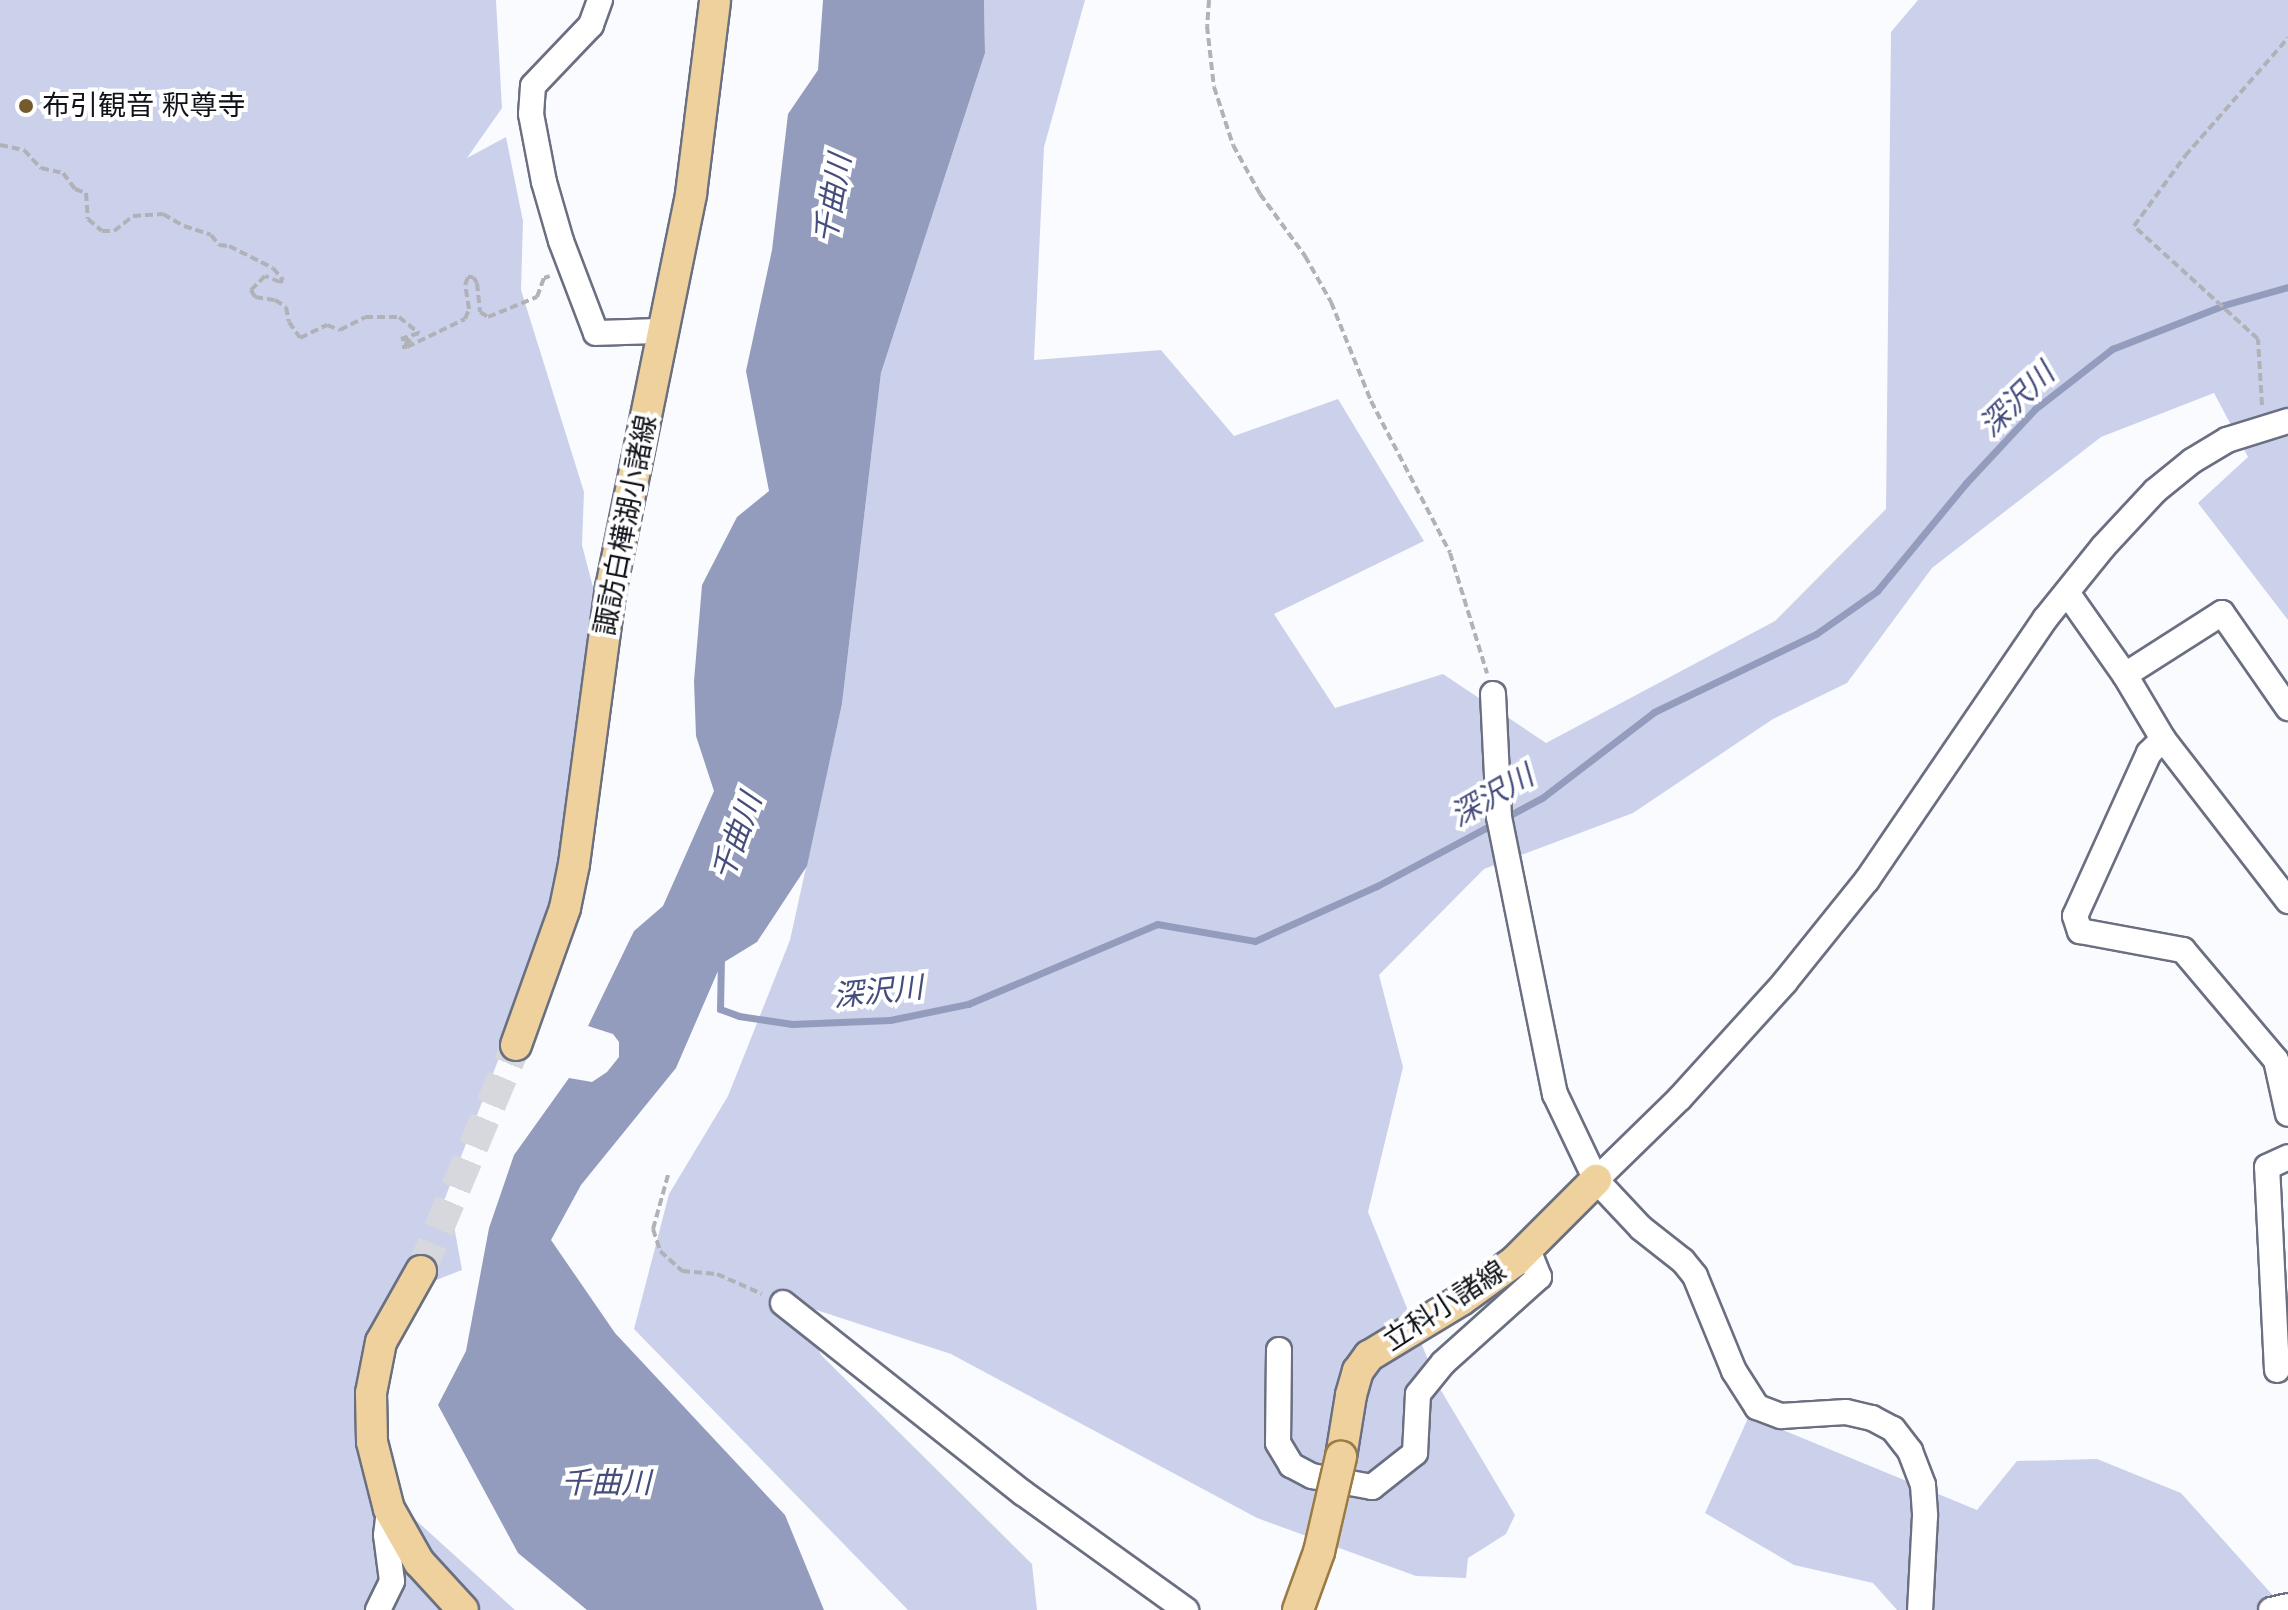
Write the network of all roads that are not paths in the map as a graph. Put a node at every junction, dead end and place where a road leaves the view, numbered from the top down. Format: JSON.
{"nodes":[{"id":1,"x":600,"y":0,"type":"edge"},
{"id":2,"x":715,"y":0,"type":"edge"},
{"id":3,"x":661,"y":331,"type":"junction"},
{"id":4,"x":2288,"y":421,"type":"edge"},
{"id":5,"x":2068,"y":594,"type":"junction"},
{"id":6,"x":2125,"y":675,"type":"junction"},
{"id":7,"x":1493,"y":694,"type":"road end"},
{"id":8,"x":2288,"y":708,"type":"edge"},
{"id":9,"x":2163,"y":739,"type":"junction"},
{"id":10,"x":2288,"y":901,"type":"edge"},
{"id":11,"x":516,"y":1045,"type":"tunnel mouth"},
{"id":12,"x":2288,"y":1114,"type":"edge"},
{"id":13,"x":2288,"y":1157,"type":"edge"},
{"id":14,"x":1596,"y":1180,"type":"junction"},
{"id":15,"x":1527,"y":1248,"type":"junction"},
{"id":16,"x":421,"y":1271,"type":"tunnel mouth"},
{"id":17,"x":783,"y":1303,"type":"road end"},
{"id":18,"x":1279,"y":1350,"type":"dead end"},
{"id":19,"x":2277,"y":1370,"type":"dead end"},
{"id":20,"x":389,"y":1509,"type":"junction"},
{"id":21,"x":2288,"y":1606,"type":"edge"},
{"id":22,"x":378,"y":1610,"type":"edge"},
{"id":23,"x":463,"y":1610,"type":"edge"},
{"id":24,"x":1186,"y":1610,"type":"edge"},
{"id":25,"x":1298,"y":1610,"type":"edge"},
{"id":26,"x":1920,"y":1610,"type":"edge"},
{"id":27,"x":2271,"y":1610,"type":"edge"}],
"edges":[{"from":1,"to":3,"type":"street"},
{"from":2,"to":3,"type":"main road","name":"諏訪白樺湖小諸線"},
{"from":3,"to":11,"type":"main road","name":"諏訪白樺湖小諸線"},
{"from":4,"to":5,"type":"street"},
{"from":5,"to":6,"type":"street"},
{"from":5,"to":14,"type":"street"},
{"from":6,"to":8,"type":"street"},
{"from":6,"to":9,"type":"street"},
{"from":7,"to":14,"type":"street"},
{"from":9,"to":10,"type":"street"},
{"from":9,"to":12,"type":"street"},
{"from":13,"to":19,"type":"street"},
{"from":14,"to":15,"type":"main road","name":"立科小諸線"},
{"from":14,"to":26,"type":"street"},
{"from":15,"to":18,"type":"street"},
{"from":15,"to":25,"type":"main road","name":"立科小諸線","bridge":true},
{"from":16,"to":20,"type":"main road"},
{"from":17,"to":24,"type":"street"},
{"from":20,"to":22,"type":"street"},
{"from":20,"to":23,"type":"main road"},
{"from":21,"to":27,"type":"street"}]}
